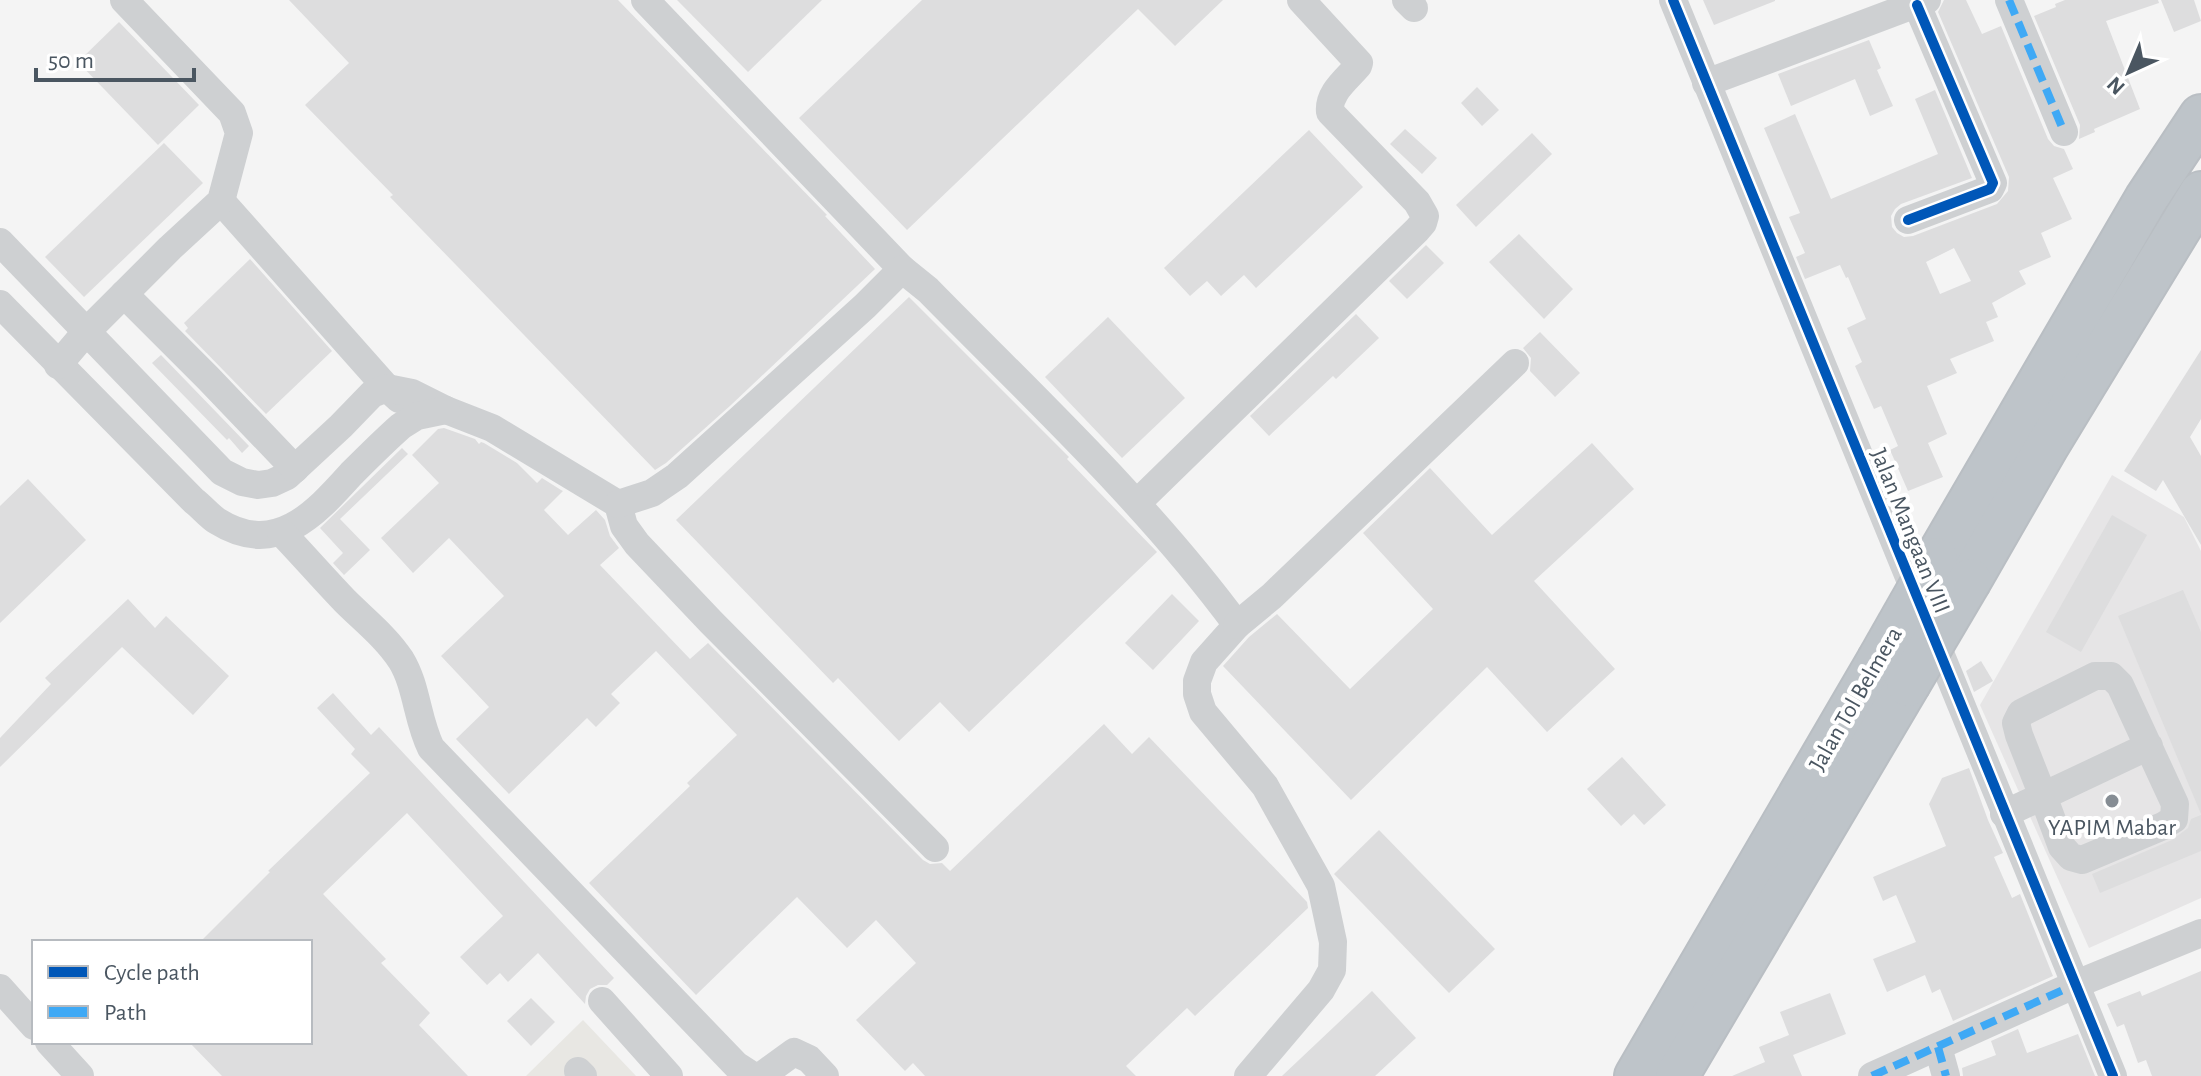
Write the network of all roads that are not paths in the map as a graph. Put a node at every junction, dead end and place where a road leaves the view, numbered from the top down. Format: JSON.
{"nodes":[{"id":1,"x":124,"y":0,"type":"edge"},
{"id":2,"x":645,"y":0,"type":"edge"},
{"id":3,"x":1301,"y":0,"type":"edge"},
{"id":4,"x":1673,"y":0,"type":"edge"},
{"id":5,"x":2009,"y":0,"type":"edge"},
{"id":6,"x":1922,"y":3,"type":"edge"},
{"id":7,"x":1706,"y":83,"type":"junction"},
{"id":8,"x":2201,"y":116,"type":"edge"},
{"id":9,"x":2064,"y":132,"type":"dead end"},
{"id":10,"x":2201,"y":193,"type":"edge"},
{"id":11,"x":221,"y":201,"type":"junction"},
{"id":12,"x":1908,"y":220,"type":"dead end"},
{"id":13,"x":0,"y":242,"type":"edge"},
{"id":14,"x":902,"y":269,"type":"junction"},
{"id":15,"x":124,"y":294,"type":"junction"},
{"id":16,"x":0,"y":304,"type":"edge"},
{"id":17,"x":86,"y":332,"type":"junction"},
{"id":18,"x":1515,"y":363,"type":"dead end"},
{"id":19,"x":58,"y":365,"type":"junction"},
{"id":20,"x":387,"y":388,"type":"junction"},
{"id":21,"x":446,"y":410,"type":"junction"},
{"id":22,"x":417,"y":416,"type":"junction"},
{"id":23,"x":295,"y":469,"type":"junction"},
{"id":24,"x":222,"y":472,"type":"junction"},
{"id":25,"x":194,"y":501,"type":"junction"},
{"id":26,"x":1137,"y":503,"type":"junction"},
{"id":27,"x":618,"y":504,"type":"junction"},
{"id":28,"x":281,"y":532,"type":"junction"},
{"id":29,"x":1953,"y":569,"type":"junction"},
{"id":30,"x":1237,"y":625,"type":"junction"},
{"id":31,"x":1893,"y":673,"type":"junction"},
{"id":32,"x":2149,"y":746,"type":"junction"},
{"id":33,"x":2043,"y":796,"type":"junction"},
{"id":34,"x":2004,"y":814,"type":"junction"},
{"id":35,"x":935,"y":848,"type":"dead end"},
{"id":36,"x":2201,"y":933,"type":"edge"},
{"id":37,"x":2074,"y":985,"type":"junction"},
{"id":38,"x":0,"y":988,"type":"edge"},
{"id":39,"x":602,"y":1001,"type":"dead end"},
{"id":40,"x":32,"y":1024,"type":"edge"},
{"id":41,"x":51,"y":1044,"type":"edge"},
{"id":42,"x":1938,"y":1047,"type":"junction"},
{"id":43,"x":80,"y":1076,"type":"edge"},
{"id":44,"x":669,"y":1076,"type":"edge"},
{"id":45,"x":753,"y":1076,"type":"edge"},
{"id":46,"x":761,"y":1076,"type":"edge"},
{"id":47,"x":825,"y":1076,"type":"edge"},
{"id":48,"x":1248,"y":1076,"type":"edge"},
{"id":49,"x":1636,"y":1076,"type":"edge"},
{"id":50,"x":1677,"y":1076,"type":"edge"},
{"id":51,"x":1872,"y":1076,"type":"edge"},
{"id":52,"x":1946,"y":1076,"type":"edge"},
{"id":53,"x":2113,"y":1076,"type":"edge"}],
"edges":[{"from":1,"to":11,"type":"street"},
{"from":2,"to":14,"type":"street"},
{"from":3,"to":26,"type":"street"},
{"from":4,"to":7,"type":"street","name":"Jalan Mangaan VIII"},
{"from":5,"to":9,"type":"street"},
{"from":6,"to":7,"type":"street"},
{"from":6,"to":12,"type":"street"},
{"from":7,"to":34,"type":"street","name":"Jalan Mangaan VIII"},
{"from":8,"to":29,"type":"highway","name":"Jalan Tol Belmera"},
{"from":10,"to":29,"type":"highway","name":"Jalan Tol Belmera"},
{"from":11,"to":15,"type":"street"},
{"from":11,"to":20,"type":"street"},
{"from":13,"to":17,"type":"street"},
{"from":14,"to":26,"type":"street"},
{"from":14,"to":27,"type":"street"},
{"from":15,"to":17,"type":"street"},
{"from":15,"to":23,"type":"street"},
{"from":16,"to":19,"type":"street"},
{"from":17,"to":19,"type":"street"},
{"from":17,"to":24,"type":"street"},
{"from":18,"to":30,"type":"street"},
{"from":19,"to":25,"type":"street"},
{"from":20,"to":21,"type":"street"},
{"from":20,"to":22,"type":"street"},
{"from":20,"to":23,"type":"street"},
{"from":21,"to":22,"type":"street"},
{"from":21,"to":27,"type":"street"},
{"from":22,"to":28,"type":"street"},
{"from":23,"to":24,"type":"street"},
{"from":24,"to":25,"type":"street"},
{"from":25,"to":28,"type":"street"},
{"from":26,"to":30,"type":"street"},
{"from":27,"to":35,"type":"street"},
{"from":28,"to":45,"type":"street"},
{"from":29,"to":31,"type":"highway","name":"Jalan Tol Belmera","bridge":true},
{"from":30,"to":48,"type":"street"},
{"from":31,"to":49,"type":"highway","name":"Jalan Tol Belmera"},
{"from":31,"to":50,"type":"highway","name":"Jalan Tol Belmera"},
{"from":32,"to":33,"type":"street"},
{"from":32,"to":33,"type":"street"},
{"from":32,"to":33,"type":"street"},
{"from":33,"to":34,"type":"street"},
{"from":34,"to":37,"type":"street","name":"Jalan Mangaan VIII"},
{"from":36,"to":37,"type":"street"},
{"from":37,"to":42,"type":"street"},
{"from":37,"to":53,"type":"street","name":"Jalan Mangaan VIII"},
{"from":38,"to":40,"type":"street"},
{"from":39,"to":44,"type":"street"},
{"from":41,"to":43,"type":"street"},
{"from":42,"to":51,"type":"street"},
{"from":42,"to":52,"type":"street"},
{"from":46,"to":47,"type":"street"}]}
